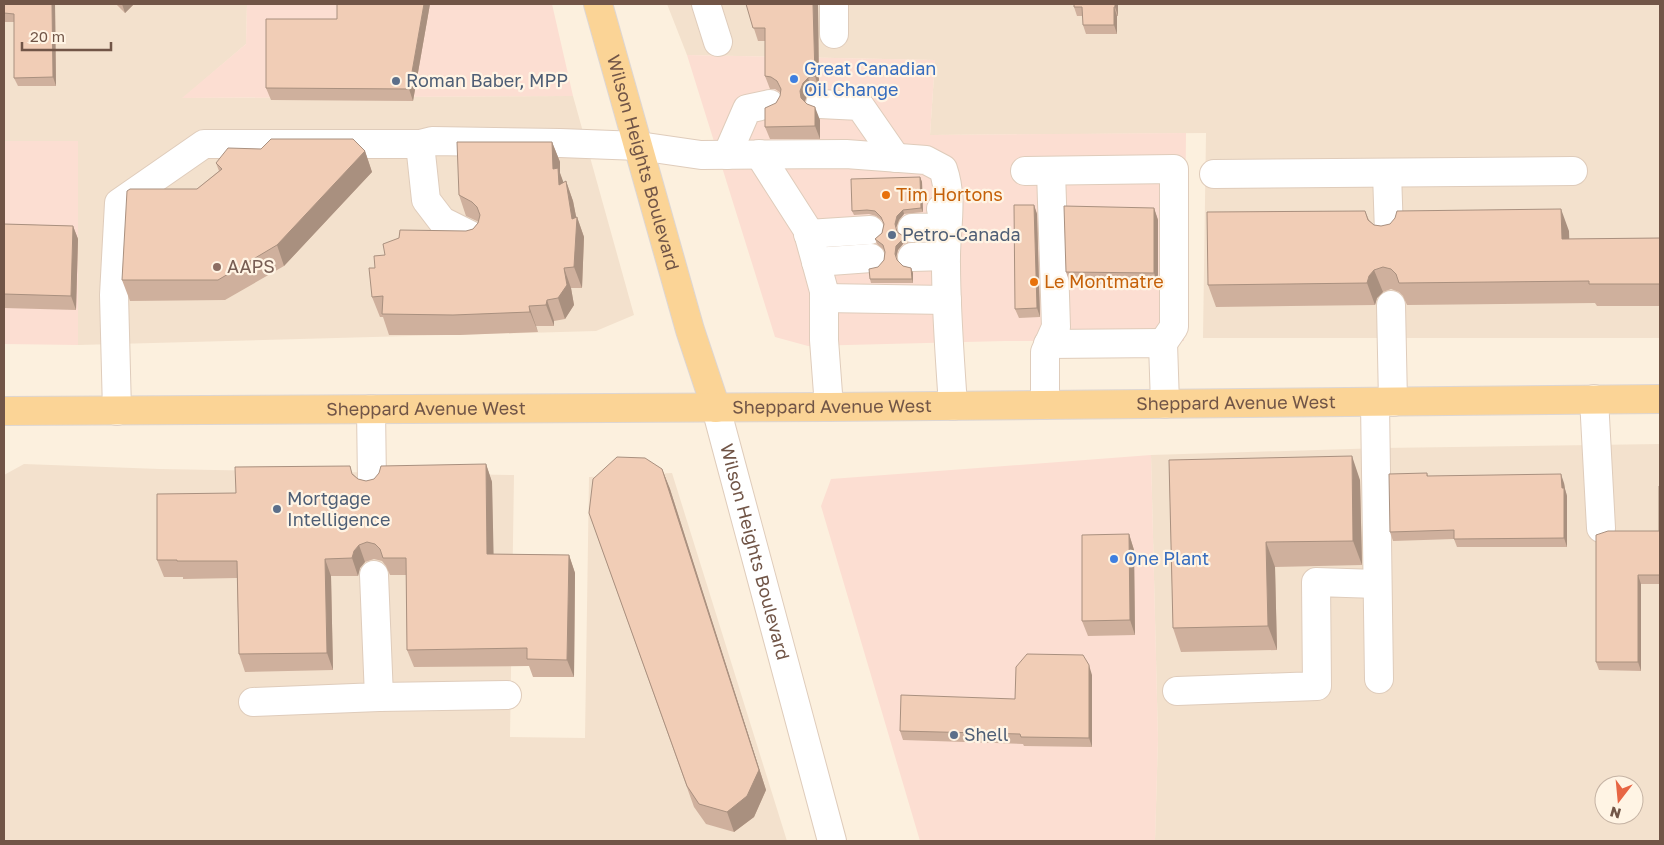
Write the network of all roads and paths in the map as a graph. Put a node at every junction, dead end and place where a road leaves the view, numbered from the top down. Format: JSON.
{"nodes":[{"id":1,"x":598,"y":4,"type":"edge"},
{"id":2,"x":706,"y":4,"type":"edge"},
{"id":3,"x":834,"y":4,"type":"edge"},
{"id":4,"x":834,"y":34,"type":"dead end"},
{"id":5,"x":718,"y":42,"type":"dead end"},
{"id":6,"x":770,"y":104,"type":"edge"},
{"id":7,"x":820,"y":104,"type":"dead end"},
{"id":8,"x":420,"y":144,"type":"junction"},
{"id":9,"x":639,"y":146,"type":"junction"},
{"id":10,"x":759,"y":154,"type":"junction"},
{"id":11,"x":803,"y":154,"type":"junction"},
{"id":12,"x":727,"y":155,"type":"junction"},
{"id":13,"x":896,"y":158,"type":"junction"},
{"id":14,"x":1574,"y":171,"type":"dead end"},
{"id":15,"x":1387,"y":173,"type":"junction"},
{"id":16,"x":1214,"y":174,"type":"dead end"},
{"id":17,"x":946,"y":227,"type":"junction"},
{"id":18,"x":912,"y":228,"type":"dead end"},
{"id":19,"x":870,"y":230,"type":"dead end"},
{"id":20,"x":1389,"y":233,"type":"edge"},
{"id":21,"x":808,"y":234,"type":"junction"},
{"id":22,"x":472,"y":236,"type":"edge"},
{"id":23,"x":946,"y":256,"type":"junction"},
{"id":24,"x":912,"y":257,"type":"dead end"},
{"id":25,"x":870,"y":258,"type":"dead end"},
{"id":26,"x":816,"y":262,"type":"junction"},
{"id":27,"x":824,"y":298,"type":"junction"},
{"id":28,"x":947,"y":300,"type":"junction"},
{"id":29,"x":1391,"y":305,"type":"edge"},
{"id":30,"x":1163,"y":343,"type":"junction"},
{"id":31,"x":1048,"y":344,"type":"junction"},
{"id":32,"x":1594,"y":399,"type":"junction"},
{"id":33,"x":1660,"y":399,"type":"edge"},
{"id":34,"x":1384,"y":402,"type":"junction"},
{"id":35,"x":1165,"y":404,"type":"junction"},
{"id":36,"x":1045,"y":405,"type":"junction"},
{"id":37,"x":952,"y":406,"type":"junction"},
{"id":38,"x":829,"y":407,"type":"junction"},
{"id":39,"x":716,"y":408,"type":"junction"},
{"id":40,"x":371,"y":409,"type":"junction"},
{"id":41,"x":4,"y":411,"type":"edge"},
{"id":42,"x":117,"y":411,"type":"junction"},
{"id":43,"x":372,"y":483,"type":"edge"},
{"id":44,"x":1602,"y":528,"type":"dead end"},
{"id":45,"x":374,"y":575,"type":"dead end"},
{"id":46,"x":1378,"y":584,"type":"junction"},
{"id":47,"x":1379,"y":679,"type":"dead end"},
{"id":48,"x":1177,"y":691,"type":"dead end"},
{"id":49,"x":506,"y":695,"type":"dead end"},
{"id":50,"x":380,"y":697,"type":"junction"},
{"id":51,"x":253,"y":702,"type":"dead end"},
{"id":52,"x":832,"y":841,"type":"edge"}],
"edges":[{"from":1,"to":9,"type":"main road","name":"Wilson Heights Boulevard"},
{"from":2,"to":5,"type":"street"},
{"from":3,"to":4,"type":"street"},
{"from":6,"to":12,"type":"street"},
{"from":7,"to":13,"type":"street"},
{"from":8,"to":9,"type":"street"},
{"from":8,"to":22,"type":"street"},
{"from":8,"to":42,"type":"street"},
{"from":9,"to":12,"type":"street"},
{"from":9,"to":39,"type":"main road","name":"Wilson Heights Boulevard"},
{"from":10,"to":11,"type":"street"},
{"from":10,"to":12,"type":"street"},
{"from":10,"to":21,"type":"street"},
{"from":11,"to":13,"type":"street"},
{"from":11,"to":17,"type":"street"},
{"from":13,"to":17,"type":"street"},
{"from":14,"to":15,"type":"street"},
{"from":15,"to":16,"type":"street"},
{"from":15,"to":20,"type":"street"},
{"from":17,"to":18,"type":"street"},
{"from":17,"to":23,"type":"street"},
{"from":19,"to":21,"type":"street"},
{"from":21,"to":26,"type":"street"},
{"from":23,"to":24,"type":"street"},
{"from":23,"to":28,"type":"street"},
{"from":25,"to":26,"type":"street"},
{"from":26,"to":27,"type":"street"},
{"from":27,"to":28,"type":"street"},
{"from":27,"to":38,"type":"street"},
{"from":28,"to":37,"type":"street"},
{"from":29,"to":34,"type":"street"},
{"from":30,"to":31,"type":"street"},
{"from":30,"to":31,"type":"street"},
{"from":30,"to":35,"type":"street"},
{"from":31,"to":36,"type":"street"},
{"from":32,"to":33,"type":"main road","name":"Sheppard Avenue West"},
{"from":32,"to":34,"type":"main road","name":"Sheppard Avenue West"},
{"from":32,"to":44,"type":"street"},
{"from":34,"to":35,"type":"main road","name":"Sheppard Avenue West"},
{"from":34,"to":46,"type":"street"},
{"from":35,"to":36,"type":"main road","name":"Sheppard Avenue West"},
{"from":36,"to":37,"type":"main road","name":"Sheppard Avenue West"},
{"from":37,"to":38,"type":"main road","name":"Sheppard Avenue West"},
{"from":38,"to":39,"type":"main road","name":"Sheppard Avenue West"},
{"from":39,"to":40,"type":"main road","name":"Sheppard Avenue West"},
{"from":39,"to":52,"type":"street","name":"Wilson Heights Boulevard"},
{"from":40,"to":42,"type":"main road","name":"Sheppard Avenue West"},
{"from":40,"to":43,"type":"street"},
{"from":41,"to":42,"type":"main road","name":"Sheppard Avenue West"},
{"from":45,"to":50,"type":"street"},
{"from":46,"to":47,"type":"street"},
{"from":46,"to":48,"type":"street"},
{"from":49,"to":50,"type":"street"},
{"from":50,"to":51,"type":"street"}]}
